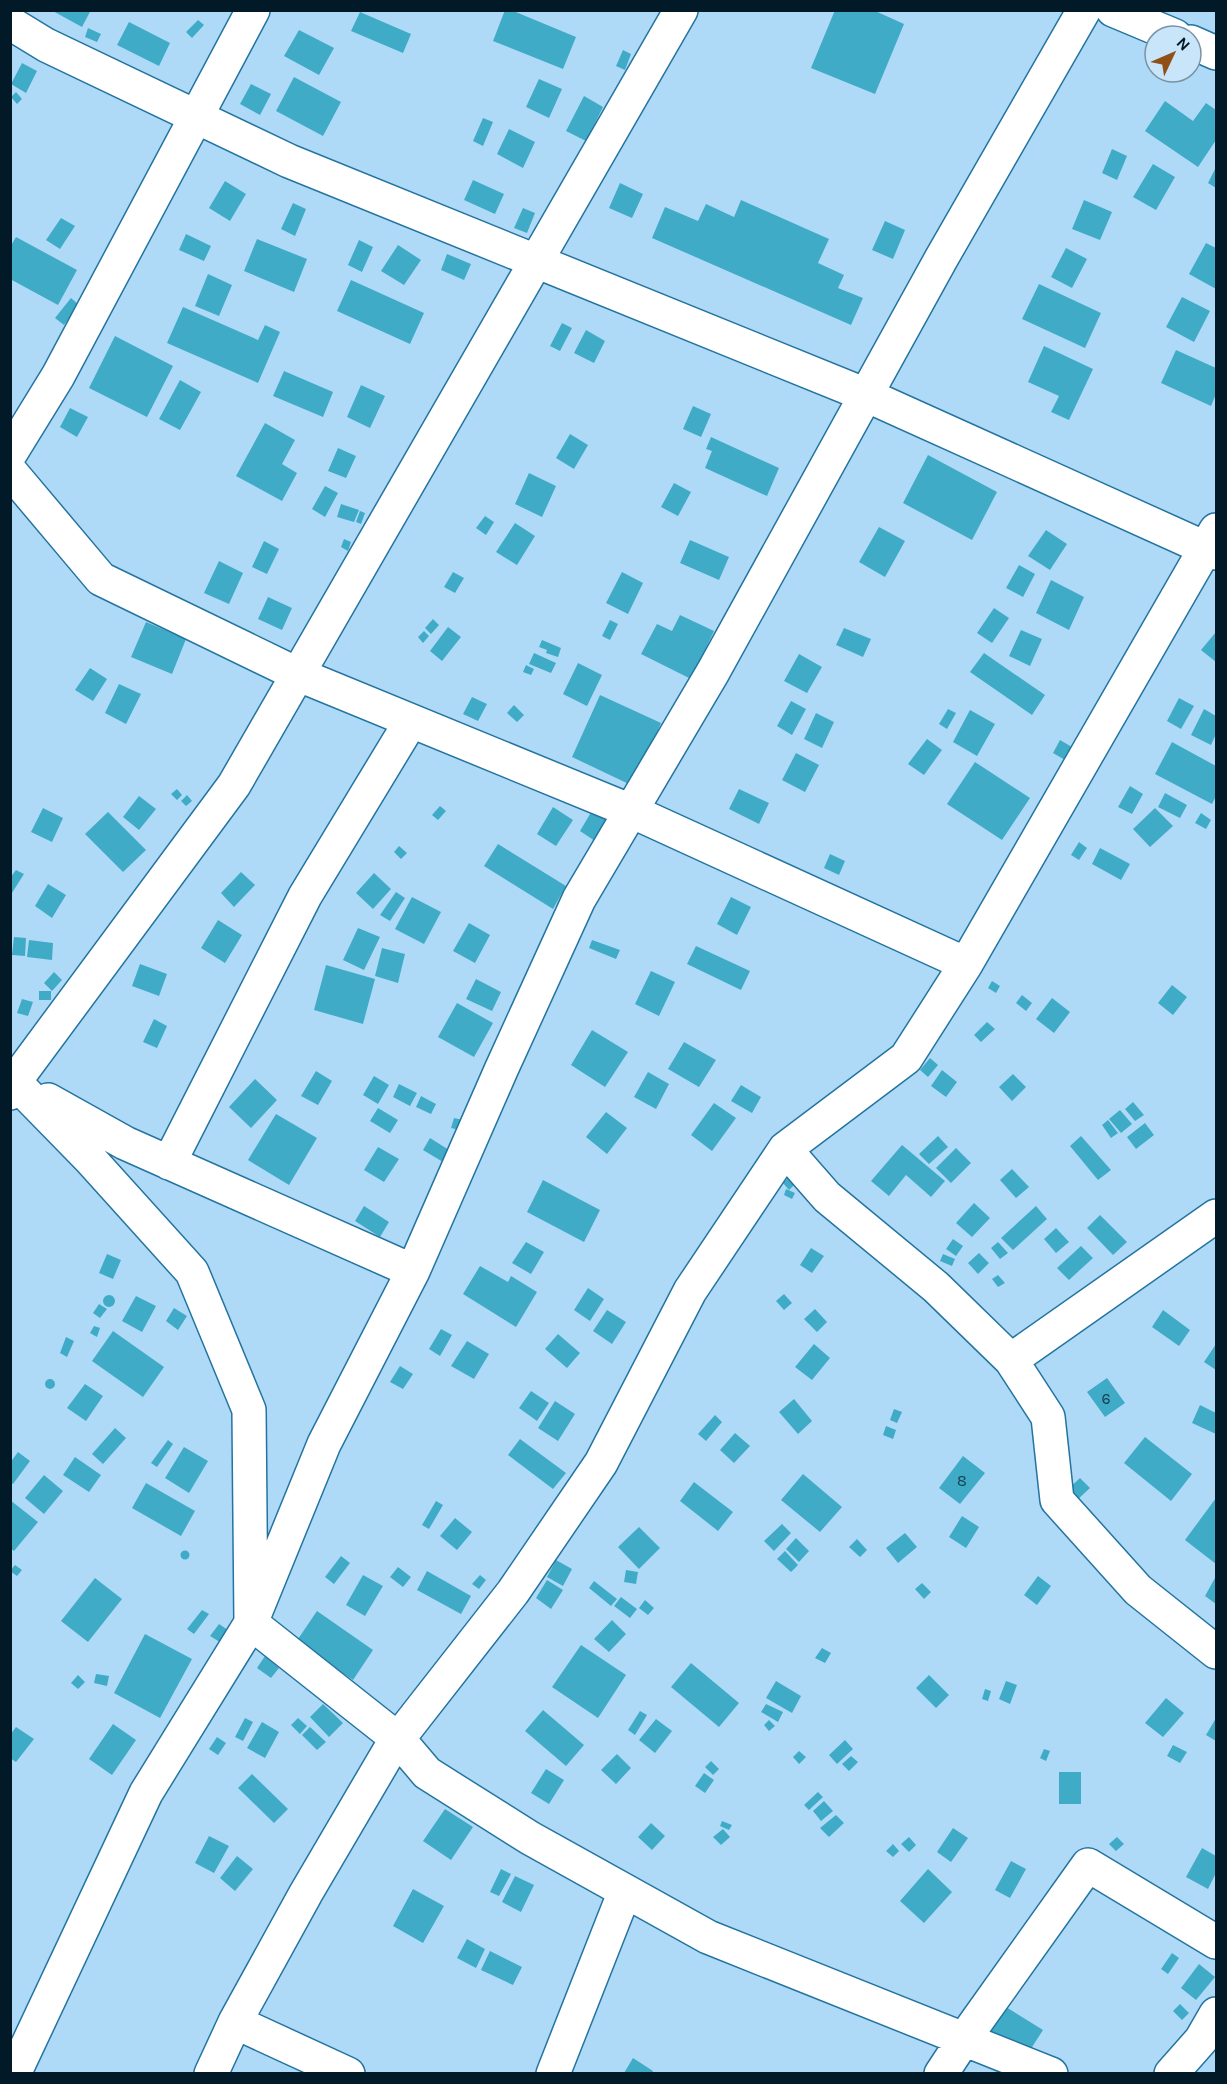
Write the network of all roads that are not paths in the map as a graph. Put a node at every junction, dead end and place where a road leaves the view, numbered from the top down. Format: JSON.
{"nodes":[{"id":1,"x":253,"y":10,"type":"edge"},
{"id":2,"x":681,"y":10,"type":"edge"},
{"id":3,"x":1084,"y":10,"type":"edge"},
{"id":4,"x":1113,"y":10,"type":"edge"},
{"id":5,"x":10,"y":23,"type":"edge"},
{"id":6,"x":1146,"y":24,"type":"edge"},
{"id":7,"x":197,"y":117,"type":"junction"},
{"id":8,"x":536,"y":262,"type":"junction"},
{"id":9,"x":866,"y":395,"type":"junction"},
{"id":10,"x":10,"y":454,"type":"edge"},
{"id":11,"x":10,"y":471,"type":"edge"},
{"id":12,"x":1213,"y":543,"type":"edge"},
{"id":13,"x":297,"y":674,"type":"junction"},
{"id":14,"x":411,"y":721,"type":"junction"},
{"id":15,"x":631,"y":812,"type":"junction"},
{"id":16,"x":966,"y":964,"type":"junction"},
{"id":17,"x":12,"y":1084,"type":"edge"},
{"id":18,"x":785,"y":1149,"type":"junction"},
{"id":19,"x":169,"y":1163,"type":"junction"},
{"id":20,"x":1216,"y":1216,"type":"edge"},
{"id":21,"x":413,"y":1271,"type":"junction"},
{"id":22,"x":1011,"y":1360,"type":"junction"},
{"id":23,"x":251,"y":1623,"type":"junction"},
{"id":24,"x":1216,"y":1652,"type":"edge"},
{"id":25,"x":399,"y":1740,"type":"junction"},
{"id":26,"x":625,"y":1891,"type":"junction"},
{"id":27,"x":1216,"y":1942,"type":"edge"},
{"id":28,"x":1216,"y":2014,"type":"edge"},
{"id":29,"x":235,"y":2022,"type":"junction"},
{"id":30,"x":963,"y":2039,"type":"junction"},
{"id":31,"x":14,"y":2073,"type":"edge"},
{"id":32,"x":211,"y":2073,"type":"edge"},
{"id":33,"x":348,"y":2073,"type":"edge"},
{"id":34,"x":553,"y":2073,"type":"edge"},
{"id":35,"x":941,"y":2073,"type":"edge"},
{"id":36,"x":1051,"y":2073,"type":"edge"},
{"id":37,"x":1171,"y":2073,"type":"edge"}],
"edges":[{"from":1,"to":7,"type":"street"},
{"from":2,"to":8,"type":"street"},
{"from":3,"to":9,"type":"street"},
{"from":4,"to":6,"type":"street"},
{"from":5,"to":7,"type":"street"},
{"from":7,"to":8,"type":"street"},
{"from":7,"to":10,"type":"street"},
{"from":8,"to":9,"type":"street"},
{"from":8,"to":13,"type":"street"},
{"from":9,"to":12,"type":"street"},
{"from":9,"to":15,"type":"street"},
{"from":11,"to":13,"type":"street"},
{"from":12,"to":16,"type":"street"},
{"from":13,"to":14,"type":"street"},
{"from":13,"to":17,"type":"street"},
{"from":14,"to":15,"type":"street"},
{"from":14,"to":19,"type":"street"},
{"from":15,"to":16,"type":"street"},
{"from":15,"to":21,"type":"street"},
{"from":16,"to":18,"type":"street"},
{"from":17,"to":19,"type":"street"},
{"from":17,"to":23,"type":"street"},
{"from":18,"to":22,"type":"street"},
{"from":18,"to":25,"type":"street"},
{"from":19,"to":21,"type":"street"},
{"from":20,"to":22,"type":"street"},
{"from":21,"to":23,"type":"street"},
{"from":22,"to":24,"type":"street"},
{"from":23,"to":25,"type":"street"},
{"from":23,"to":31,"type":"street"},
{"from":25,"to":26,"type":"street"},
{"from":25,"to":29,"type":"street"},
{"from":26,"to":30,"type":"street"},
{"from":26,"to":34,"type":"street"},
{"from":27,"to":30,"type":"street"},
{"from":28,"to":37,"type":"street"},
{"from":29,"to":32,"type":"street"},
{"from":29,"to":33,"type":"street"},
{"from":30,"to":35,"type":"street"},
{"from":30,"to":36,"type":"street"}]}
